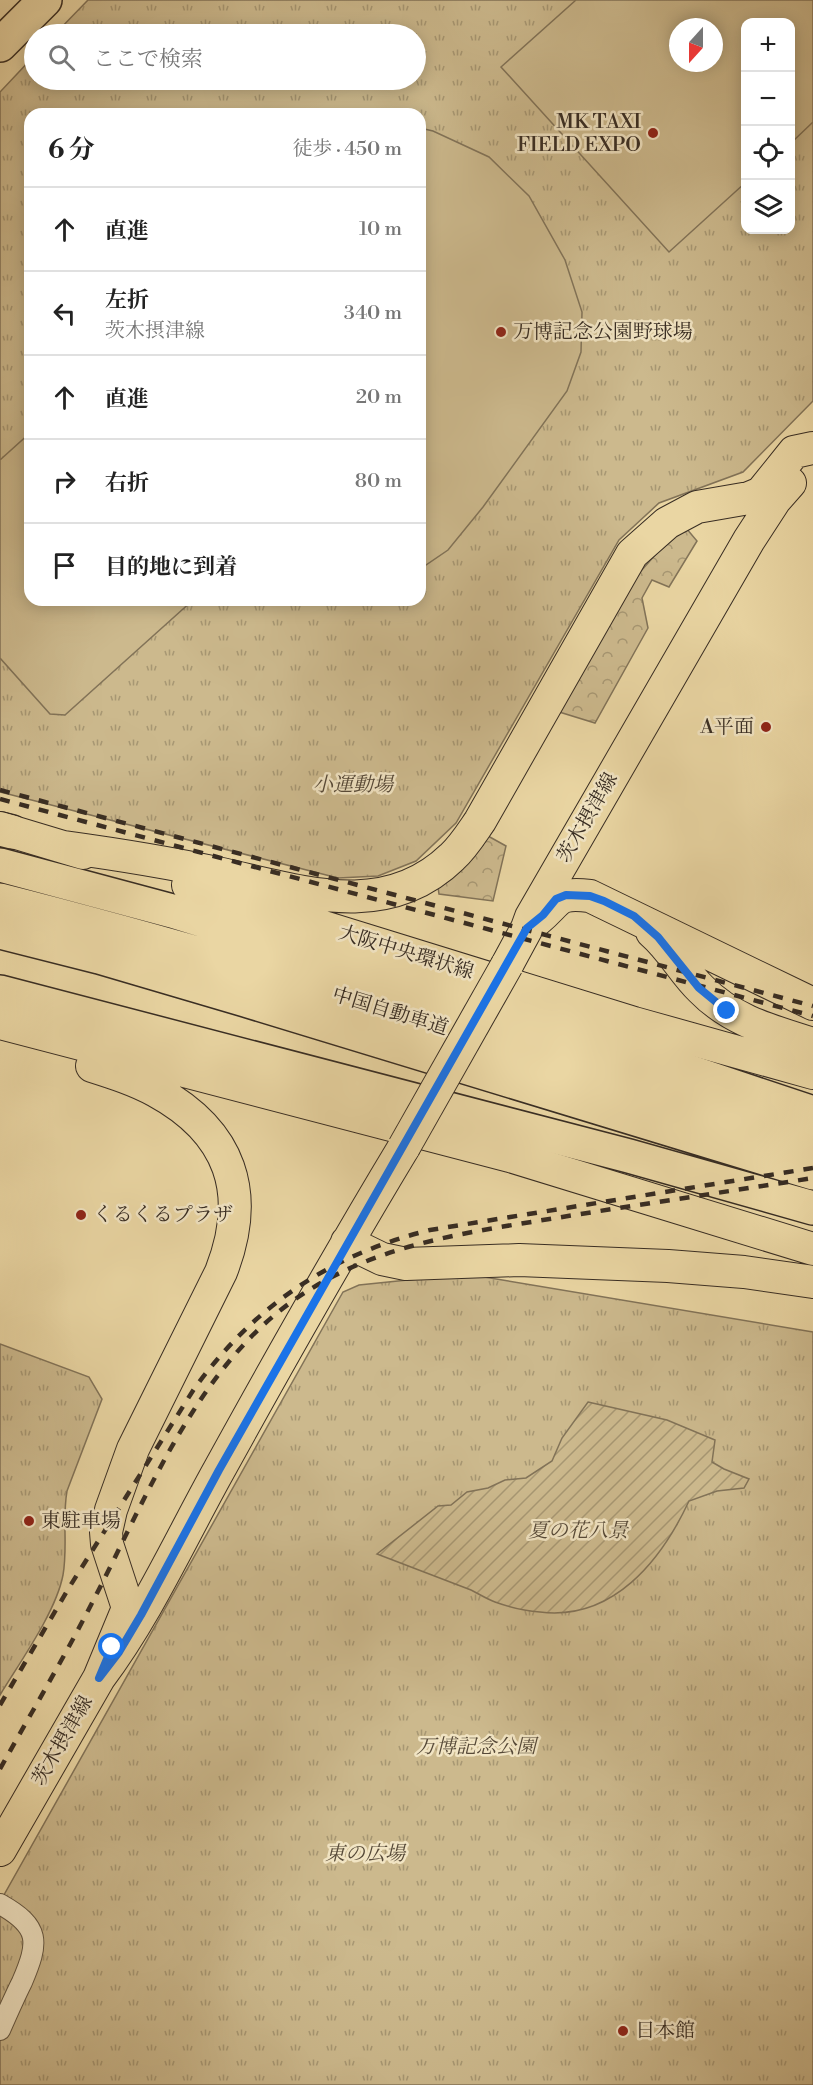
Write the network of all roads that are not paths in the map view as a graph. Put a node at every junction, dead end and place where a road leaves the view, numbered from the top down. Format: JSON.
{"nodes":[{"id":1,"x":29,"y":0,"type":"edge"},
{"id":2,"x":45,"y":0,"type":"edge"},
{"id":3,"x":0,"y":33,"type":"edge"},
{"id":4,"x":0,"y":45,"type":"edge"},
{"id":5,"x":813,"y":449,"type":"edge"},
{"id":6,"x":4,"y":830,"type":"edge"},
{"id":7,"x":63,"y":847,"type":"junction"},
{"id":8,"x":0,"y":866,"type":"edge"},
{"id":9,"x":0,"y":900,"type":"edge"},
{"id":10,"x":634,"y":916,"type":"junction"},
{"id":11,"x":527,"y":928,"type":"junction"},
{"id":12,"x":0,"y":932,"type":"edge"},
{"id":13,"x":104,"y":942,"type":"junction"},
{"id":14,"x":0,"y":992,"type":"edge"},
{"id":15,"x":813,"y":1004,"type":"edge"},
{"id":16,"x":0,"y":1023,"type":"edge"},
{"id":17,"x":0,"y":1033,"type":"edge"},
{"id":18,"x":813,"y":1044,"type":"edge"},
{"id":19,"x":813,"y":1073,"type":"edge"},
{"id":20,"x":813,"y":1113,"type":"edge"},
{"id":21,"x":813,"y":1143,"type":"edge"},
{"id":22,"x":813,"y":1173,"type":"edge"},
{"id":23,"x":813,"y":1208,"type":"edge"},
{"id":24,"x":347,"y":1242,"type":"junction"},
{"id":25,"x":813,"y":1249,"type":"edge"},
{"id":26,"x":813,"y":1282,"type":"edge"},
{"id":27,"x":99,"y":1678,"type":"junction"},
{"id":28,"x":0,"y":1850,"type":"edge"},
{"id":29,"x":0,"y":1904,"type":"edge"},
{"id":30,"x":0,"y":2030,"type":"edge"}],
"edges":[{"from":1,"to":3,"type":"highway"},
{"from":2,"to":4,"type":"highway"},
{"from":5,"to":7,"type":"main road"},
{"from":5,"to":11,"type":"main road","name":"茨木摂津線"},
{"from":6,"to":7,"type":"main road","name":"大阪中央環状線"},
{"from":7,"to":19,"type":"main road","name":"大阪中央環状線"},
{"from":8,"to":20,"type":"highway"},
{"from":9,"to":13,"type":"highway","name":"中国自動車道"},
{"from":10,"to":11,"type":"main road"},
{"from":10,"to":15,"type":"main road"},
{"from":10,"to":18,"type":"main road"},
{"from":11,"to":24,"type":"main road","name":"茨木摂津線","bridge":true},
{"from":12,"to":13,"type":"highway","name":"中国自動車道"},
{"from":13,"to":21,"type":"highway","name":"中国自動車道"},
{"from":13,"to":22,"type":"highway","name":"中国自動車道"},
{"from":14,"to":23,"type":"highway"},
{"from":16,"to":25,"type":"main road"},
{"from":17,"to":27,"type":"main road"},
{"from":24,"to":26,"type":"main road"},
{"from":24,"to":27,"type":"main road","name":"茨木摂津線"},
{"from":27,"to":28,"type":"main road","name":"茨木摂津線"},
{"from":29,"to":30,"type":"street"}]}
